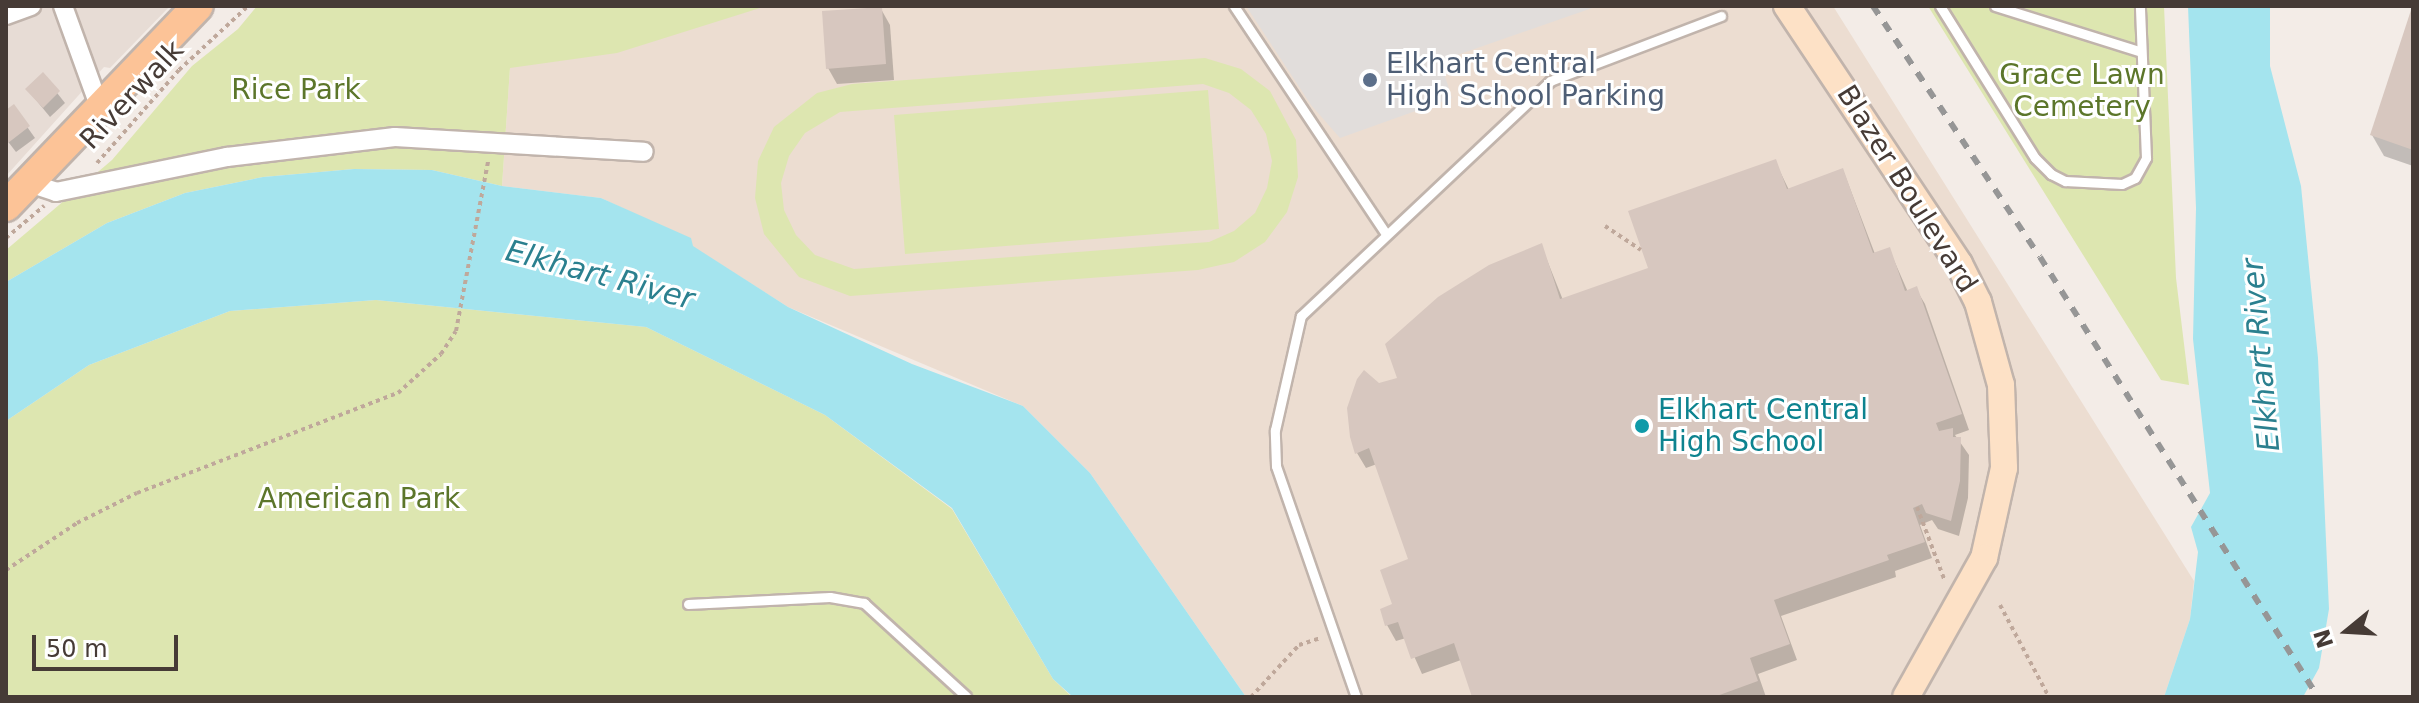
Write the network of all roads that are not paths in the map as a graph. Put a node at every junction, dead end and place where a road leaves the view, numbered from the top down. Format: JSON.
{"nodes":[{"id":1,"x":31,"y":6,"type":"edge"},
{"id":2,"x":63,"y":6,"type":"edge"},
{"id":3,"x":198,"y":6,"type":"edge"},
{"id":4,"x":1234,"y":6,"type":"edge"},
{"id":5,"x":1787,"y":6,"type":"edge"},
{"id":6,"x":1940,"y":6,"type":"edge"},
{"id":7,"x":1995,"y":6,"type":"edge"},
{"id":8,"x":2140,"y":6,"type":"edge"},
{"id":9,"x":6,"y":15,"type":"edge"},
{"id":10,"x":1721,"y":16,"type":"dead end"},
{"id":11,"x":2139,"y":51,"type":"junction"},
{"id":12,"x":100,"y":108,"type":"junction"},
{"id":13,"x":644,"y":152,"type":"dead end"},
{"id":14,"x":42,"y":187,"type":"junction"},
{"id":15,"x":6,"y":206,"type":"edge"},
{"id":16,"x":1386,"y":234,"type":"junction"},
{"id":17,"x":688,"y":604,"type":"dead end"},
{"id":18,"x":966,"y":697,"type":"edge"},
{"id":19,"x":1356,"y":697,"type":"edge"},
{"id":20,"x":1906,"y":697,"type":"edge"}],
"edges":[{"from":1,"to":9,"type":"street"},
{"from":2,"to":12,"type":"street"},
{"from":3,"to":12,"type":"main road"},
{"from":4,"to":16,"type":"lane"},
{"from":5,"to":20,"type":"main road","name":"Blazer Boulevard"},
{"from":6,"to":11,"type":"lane"},
{"from":7,"to":11,"type":"lane"},
{"from":8,"to":11,"type":"lane"},
{"from":10,"to":16,"type":"lane"},
{"from":12,"to":14,"type":"main road"},
{"from":13,"to":14,"type":"street"},
{"from":14,"to":15,"type":"main road"},
{"from":16,"to":19,"type":"lane"},
{"from":17,"to":18,"type":"lane"}]}
